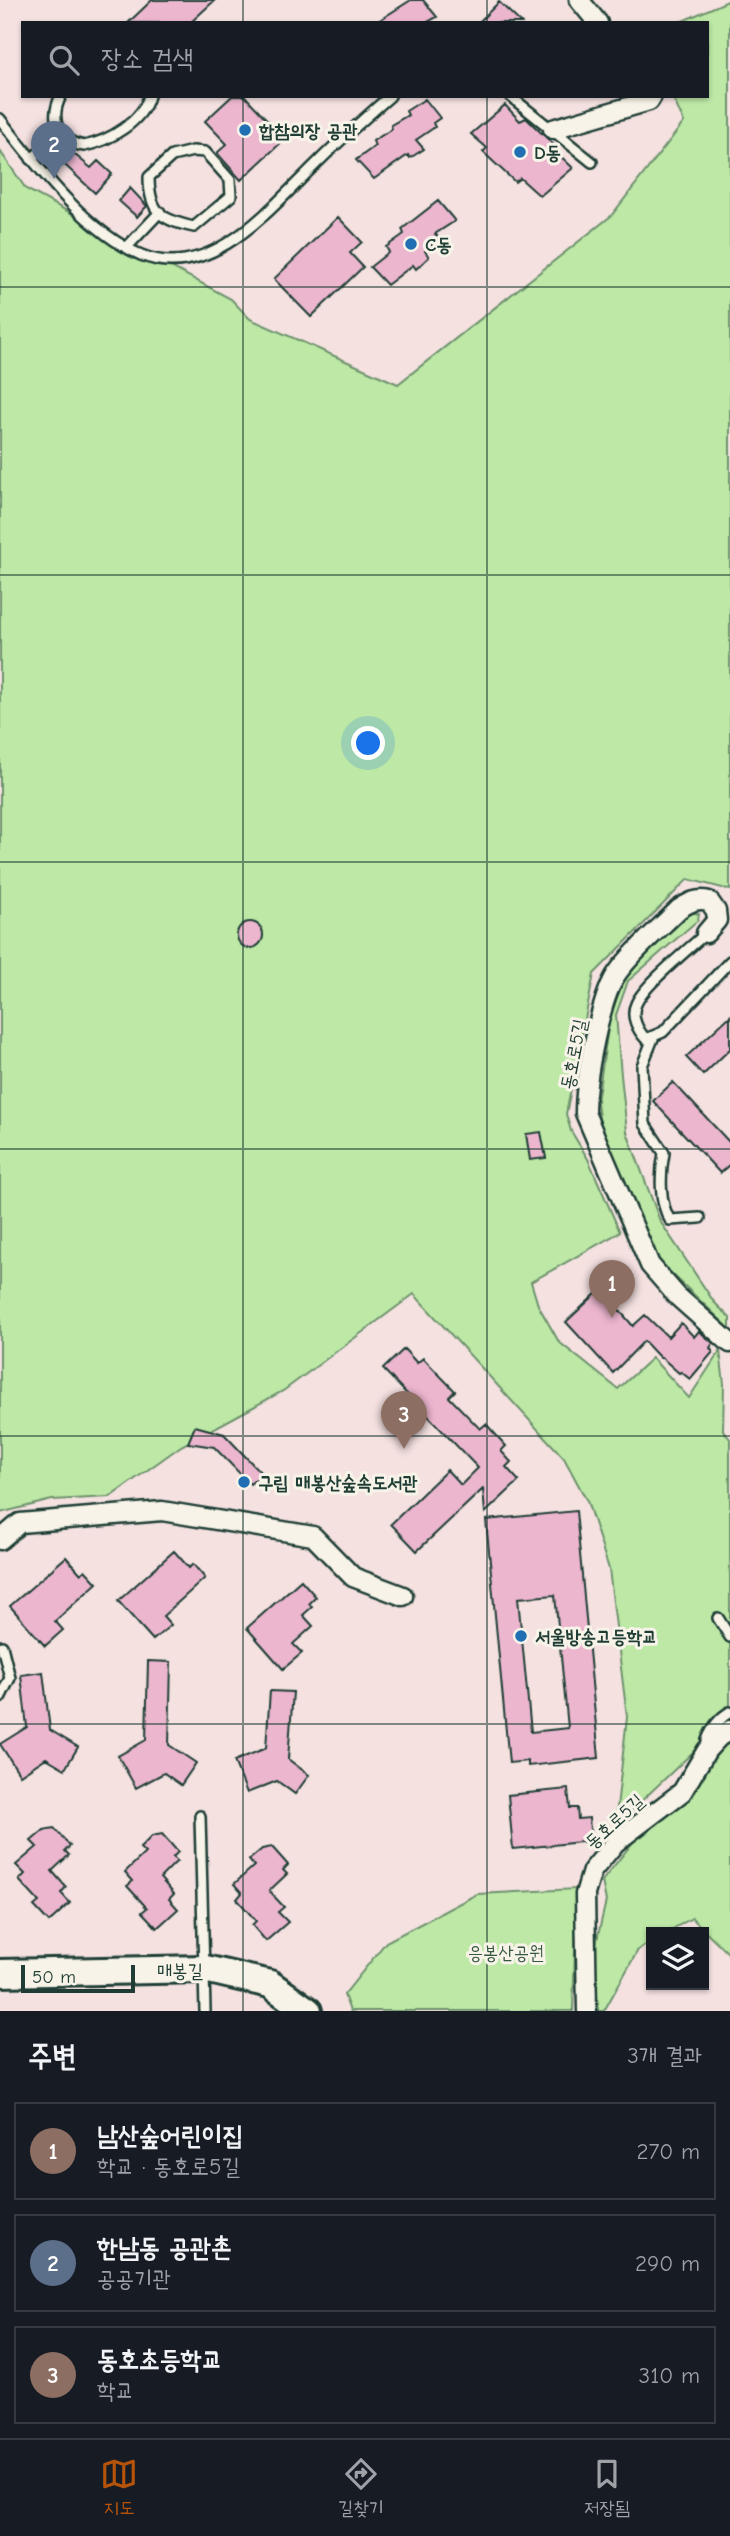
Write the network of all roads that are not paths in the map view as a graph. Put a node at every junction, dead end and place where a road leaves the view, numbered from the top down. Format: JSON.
{"nodes":[{"id":1,"x":579,"y":0,"type":"edge"},
{"id":2,"x":596,"y":21,"type":"edge"},
{"id":3,"x":60,"y":98,"type":"edge"},
{"id":4,"x":148,"y":98,"type":"edge"},
{"id":5,"x":388,"y":98,"type":"edge"},
{"id":6,"x":513,"y":98,"type":"edge"},
{"id":7,"x":651,"y":98,"type":"edge"},
{"id":8,"x":0,"y":119,"type":"edge"},
{"id":9,"x":553,"y":129,"type":"junction"},
{"id":10,"x":62,"y":134,"type":"junction"},
{"id":11,"x":31,"y":159,"type":"junction"},
{"id":12,"x":592,"y":162,"type":"dead end"},
{"id":13,"x":160,"y":212,"type":"junction"},
{"id":14,"x":127,"y":247,"type":"junction"},
{"id":15,"x":706,"y":933,"type":"joint"},
{"id":16,"x":730,"y":961,"type":"edge"},
{"id":17,"x":654,"y":1037,"type":"junction"},
{"id":18,"x":700,"y":1218,"type":"dead end"},
{"id":19,"x":730,"y":1343,"type":"edge"},
{"id":20,"x":0,"y":1540,"type":"edge"},
{"id":21,"x":403,"y":1596,"type":"dead end"},
{"id":22,"x":718,"y":1618,"type":"dead end"},
{"id":23,"x":730,"y":1637,"type":"edge"},
{"id":24,"x":2,"y":1646,"type":"dead end"},
{"id":25,"x":0,"y":1699,"type":"edge"},
{"id":26,"x":730,"y":1712,"type":"edge"},
{"id":27,"x":730,"y":1730,"type":"edge"},
{"id":28,"x":710,"y":1746,"type":"junction"},
{"id":29,"x":200,"y":1816,"type":"dead end"},
{"id":30,"x":205,"y":1969,"type":"junction"},
{"id":31,"x":0,"y":1973,"type":"edge"},
{"id":32,"x":205,"y":2011,"type":"edge"},
{"id":33,"x":308,"y":2011,"type":"edge"},
{"id":34,"x":587,"y":2011,"type":"edge"}],
"edges":[{"from":1,"to":2,"type":"street"},
{"from":3,"to":10,"type":"lane"},
{"from":4,"to":10,"type":"lane"},
{"from":5,"to":14,"type":"lane"},
{"from":6,"to":9,"type":"lane"},
{"from":7,"to":9,"type":"street"},
{"from":8,"to":11,"type":"lane"},
{"from":9,"to":12,"type":"lane"},
{"from":10,"to":11,"type":"lane"},
{"from":11,"to":14,"type":"lane"},
{"from":13,"to":13,"type":"lane"},
{"from":13,"to":14,"type":"lane"},
{"from":15,"to":17,"type":"lane"},
{"from":15,"to":19,"type":"street","name":"동호로5길"},
{"from":16,"to":17,"type":"lane"},
{"from":17,"to":18,"type":"lane"},
{"from":20,"to":21,"type":"street"},
{"from":22,"to":23,"type":"lane"},
{"from":24,"to":25,"type":"lane"},
{"from":26,"to":28,"type":"lane"},
{"from":27,"to":28,"type":"street","name":"동호로5길"},
{"from":28,"to":34,"type":"street","name":"동호로5길"},
{"from":29,"to":30,"type":"lane"},
{"from":30,"to":31,"type":"street","name":"매봉길"},
{"from":30,"to":32,"type":"lane"},
{"from":30,"to":33,"type":"street","name":"매봉길"}]}
